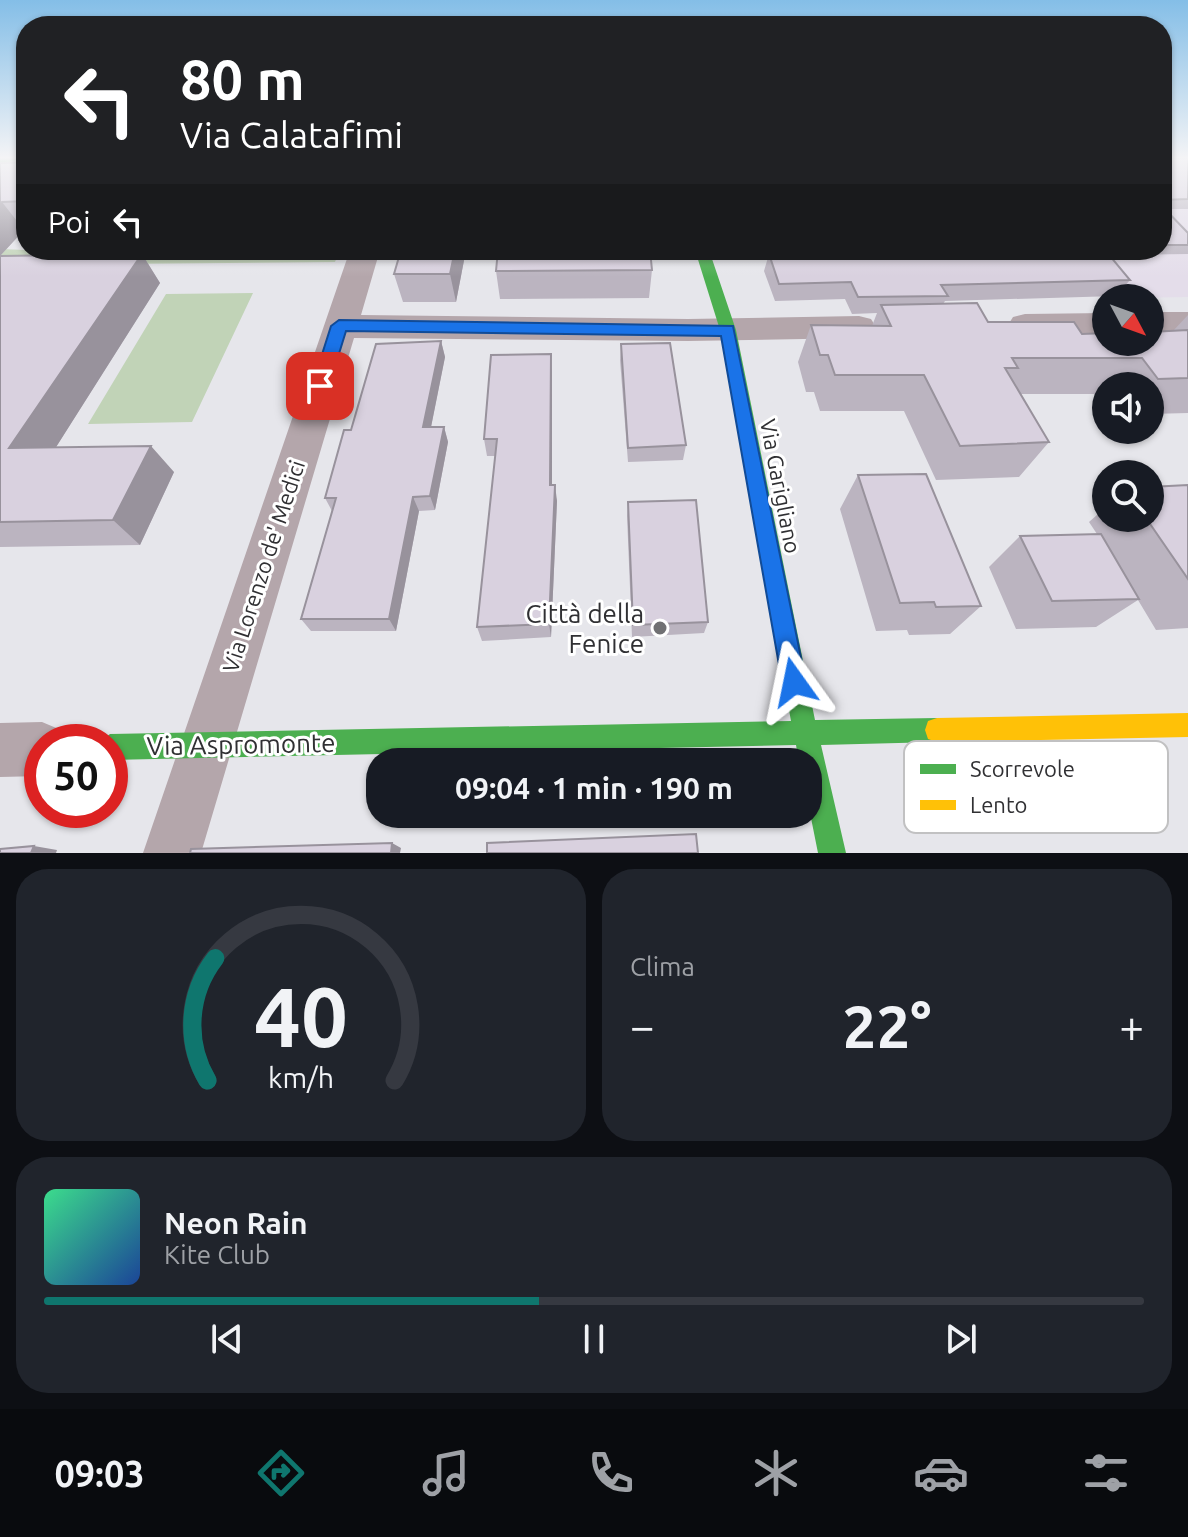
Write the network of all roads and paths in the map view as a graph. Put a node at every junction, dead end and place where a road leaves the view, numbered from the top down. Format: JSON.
{"nodes":[{"id":1,"x":362,"y":260,"type":"edge"},
{"id":2,"x":705,"y":260,"type":"edge"},
{"id":3,"x":1164,"y":323,"type":"edge"},
{"id":4,"x":1188,"y":323,"type":"edge"},
{"id":5,"x":1092,"y":324,"type":"edge"},
{"id":6,"x":997,"y":325,"type":"edge"},
{"id":7,"x":339,"y":326,"type":"junction"},
{"id":8,"x":888,"y":327,"type":"edge"},
{"id":9,"x":728,"y":330,"type":"junction"},
{"id":10,"x":1188,"y":725,"type":"edge"},
{"id":11,"x":805,"y":733,"type":"junction"},
{"id":12,"x":206,"y":745,"type":"junction"},
{"id":13,"x":128,"y":747,"type":"edge"},
{"id":14,"x":24,"y":749,"type":"edge"},
{"id":15,"x":0,"y":750,"type":"edge"},
{"id":16,"x":172,"y":853,"type":"edge"},
{"id":17,"x":832,"y":853,"type":"edge"}],
"edges":[{"from":1,"to":7,"type":"street","name":"Via Lorenzo de' Medici"},
{"from":2,"to":9,"type":"street","name":"Via Garigliano"},
{"from":3,"to":4,"type":"street"},
{"from":5,"to":6,"type":"street"},
{"from":7,"to":9,"type":"street"},
{"from":7,"to":12,"type":"street","name":"Via Lorenzo de' Medici"},
{"from":8,"to":9,"type":"street"},
{"from":9,"to":11,"type":"street","name":"Via Garigliano"},
{"from":10,"to":11,"type":"street","name":"Via Aspromonte"},
{"from":11,"to":12,"type":"street","name":"Via Aspromonte"},
{"from":11,"to":17,"type":"street","name":"Via Garigliano"},
{"from":12,"to":13,"type":"street","name":"Via Aspromonte"},
{"from":12,"to":16,"type":"street","name":"Via Lorenzo de' Medici"},
{"from":14,"to":15,"type":"street"}]}
